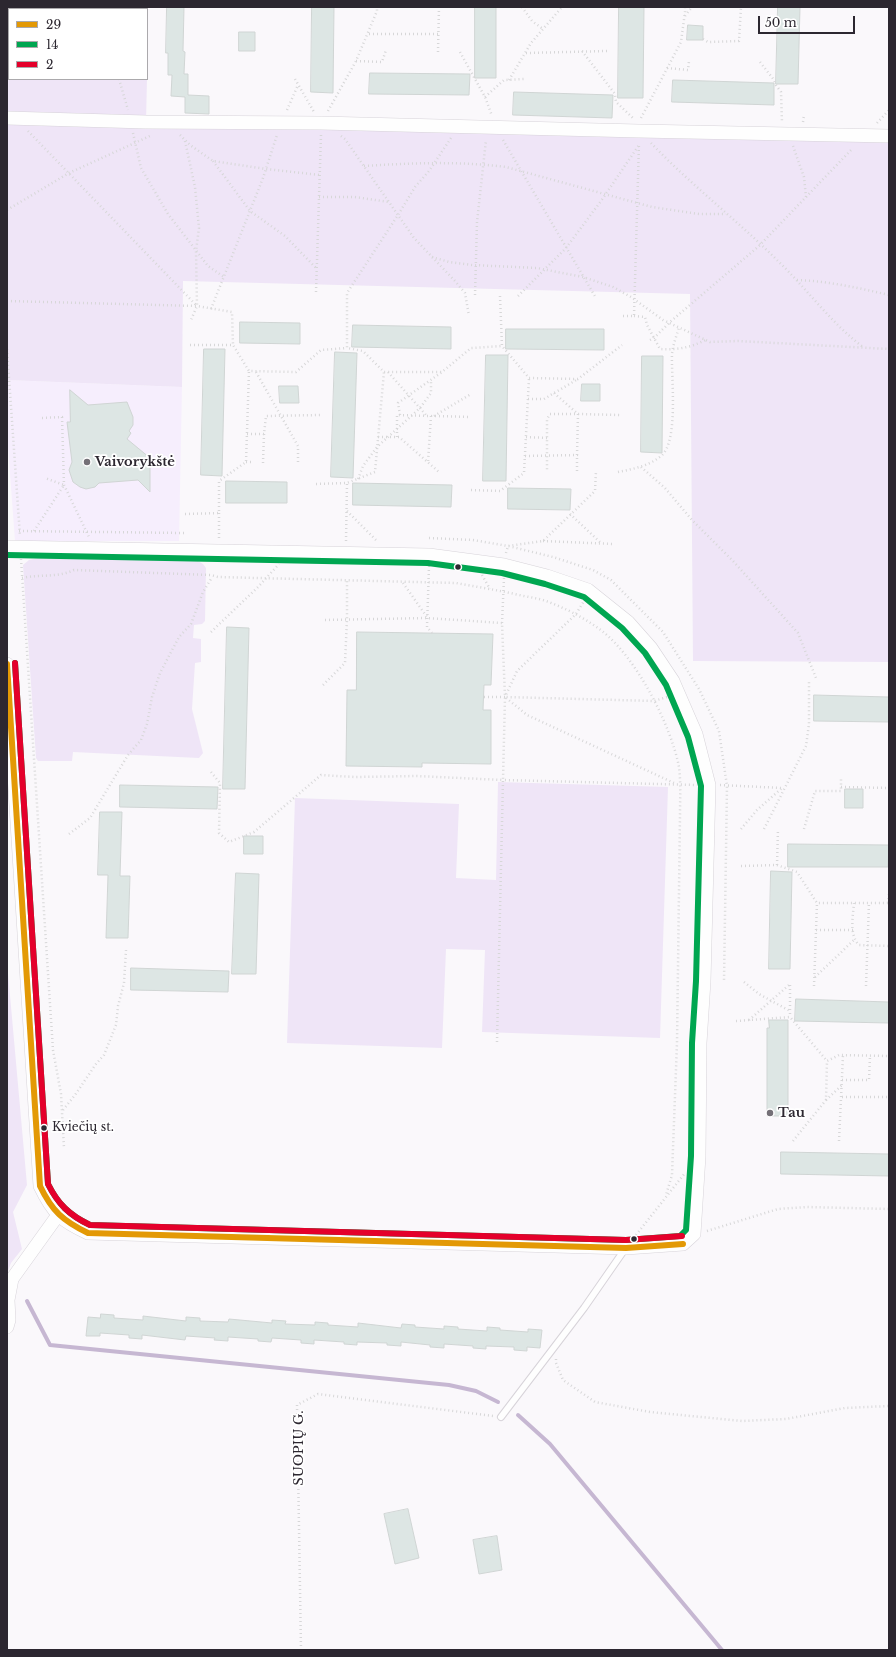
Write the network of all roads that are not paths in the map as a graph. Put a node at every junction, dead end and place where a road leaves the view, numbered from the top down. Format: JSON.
{"nodes":[{"id":1,"x":12,"y":118,"type":"edge"},
{"id":2,"x":889,"y":136,"type":"edge"},
{"id":3,"x":7,"y":547,"type":"edge"},
{"id":4,"x":7,"y":664,"type":"edge"},
{"id":5,"x":13,"y":860,"type":"edge"},
{"id":6,"x":58,"y":1215,"type":"junction"},
{"id":7,"x":626,"y":1248,"type":"junction"},
{"id":8,"x":7,"y":1327,"type":"edge"},
{"id":9,"x":501,"y":1418,"type":"road end"}],
"edges":[{"from":1,"to":2,"type":"street"},
{"from":3,"to":7,"type":"street"},
{"from":4,"to":5,"type":"street"},
{"from":5,"to":6,"type":"street"},
{"from":6,"to":7,"type":"street"},
{"from":6,"to":8,"type":"street"},
{"from":7,"to":9,"type":"lane"}]}
